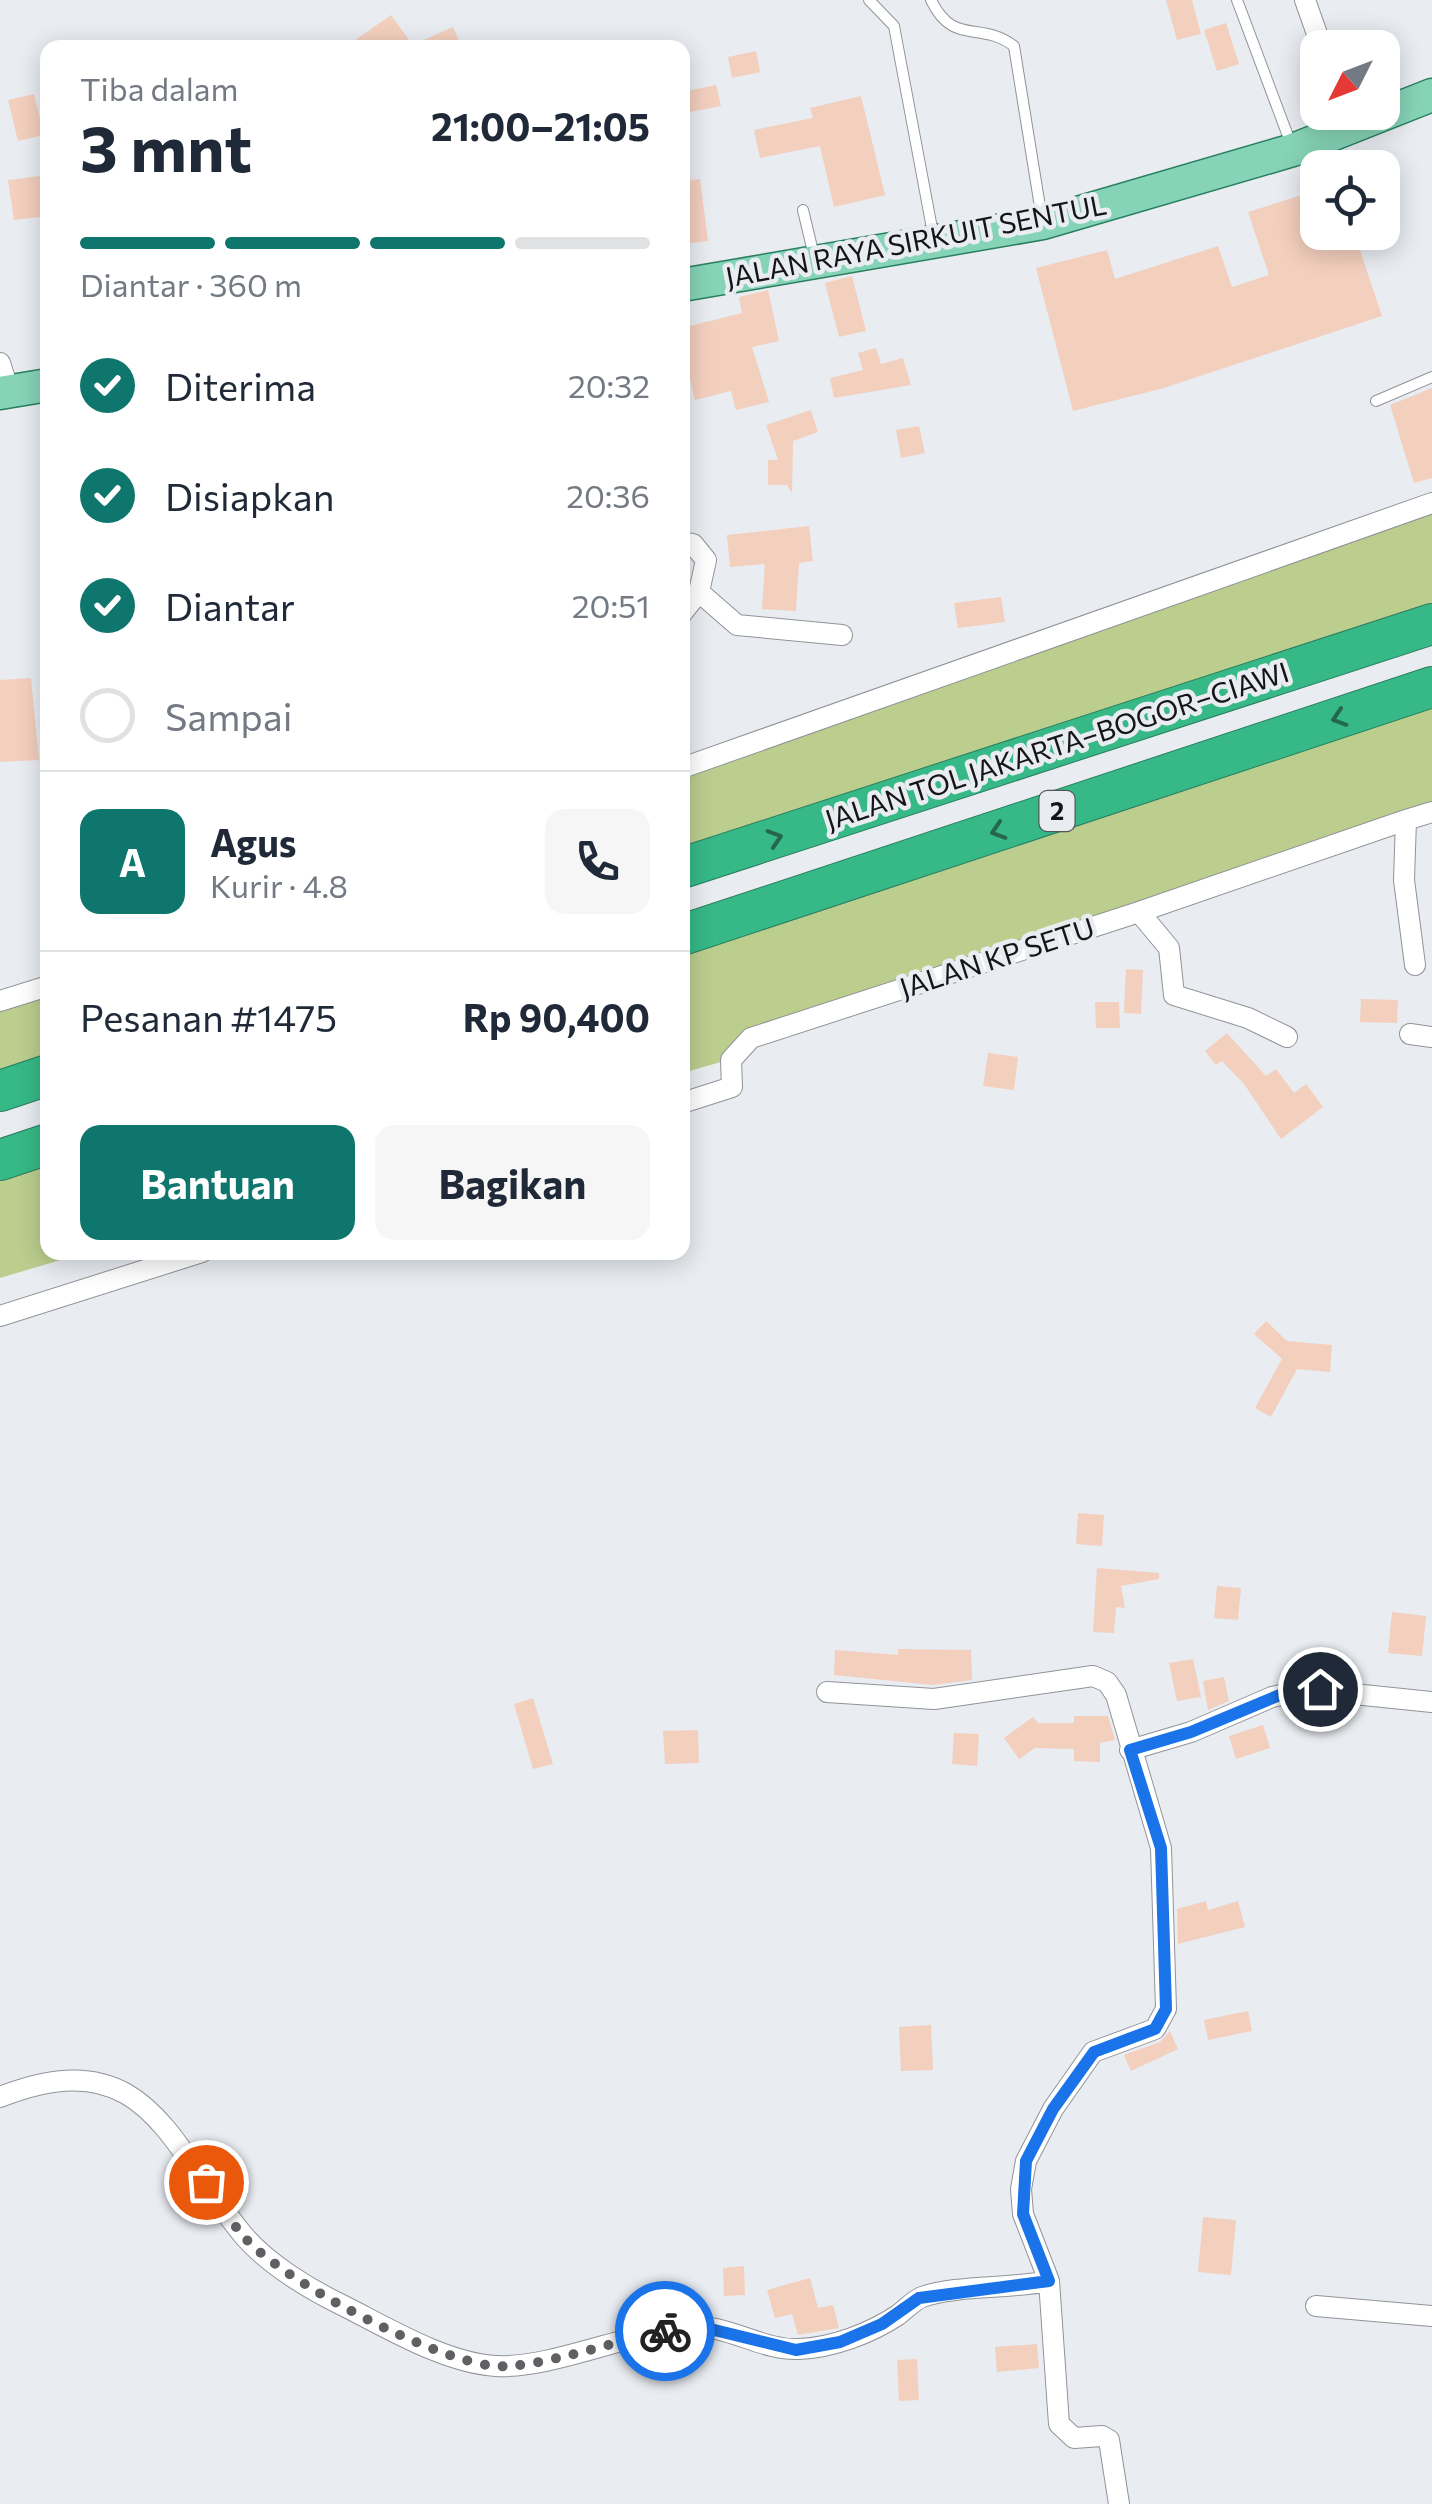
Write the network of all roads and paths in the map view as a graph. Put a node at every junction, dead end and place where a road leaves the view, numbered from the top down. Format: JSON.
{"nodes":[{"id":1,"x":869,"y":0,"type":"edge"},
{"id":2,"x":930,"y":0,"type":"edge"},
{"id":3,"x":1237,"y":0,"type":"edge"},
{"id":4,"x":1305,"y":0,"type":"edge"},
{"id":5,"x":1316,"y":30,"type":"edge"},
{"id":6,"x":1432,"y":95,"type":"edge"},
{"id":7,"x":1400,"y":105,"type":"edge"},
{"id":8,"x":1332,"y":130,"type":"edge"},
{"id":9,"x":1293,"y":150,"type":"junction"},
{"id":10,"x":803,"y":210,"type":"dead end"},
{"id":11,"x":1042,"y":224,"type":"junction"},
{"id":12,"x":934,"y":242,"type":"junction"},
{"id":13,"x":815,"y":262,"type":"junction"},
{"id":14,"x":690,"y":283,"type":"edge"},
{"id":15,"x":1432,"y":377,"type":"edge"},
{"id":16,"x":3,"y":382,"type":"edge"},
{"id":17,"x":40,"y":384,"type":"edge"},
{"id":18,"x":1376,"y":401,"type":"dead end"},
{"id":19,"x":1432,"y":503,"type":"edge"},
{"id":20,"x":690,"y":543,"type":"edge"},
{"id":21,"x":699,"y":592,"type":"junction"},
{"id":22,"x":690,"y":603,"type":"edge"},
{"id":23,"x":1432,"y":624,"type":"edge"},
{"id":24,"x":842,"y":636,"type":"dead end"},
{"id":25,"x":1432,"y":687,"type":"edge"},
{"id":26,"x":690,"y":765,"type":"edge"},
{"id":27,"x":1432,"y":812,"type":"edge"},
{"id":28,"x":1406,"y":820,"type":"junction"},
{"id":29,"x":690,"y":865,"type":"edge"},
{"id":30,"x":1139,"y":912,"type":"junction"},
{"id":31,"x":690,"y":932,"type":"edge"},
{"id":32,"x":1415,"y":965,"type":"dead end"},
{"id":33,"x":40,"y":989,"type":"edge"},
{"id":34,"x":0,"y":1002,"type":"edge"},
{"id":35,"x":1410,"y":1034,"type":"dead end"},
{"id":36,"x":1287,"y":1037,"type":"dead end"},
{"id":37,"x":1432,"y":1037,"type":"edge"},
{"id":38,"x":40,"y":1078,"type":"edge"},
{"id":39,"x":0,"y":1091,"type":"edge"},
{"id":40,"x":690,"y":1100,"type":"edge"},
{"id":41,"x":40,"y":1147,"type":"edge"},
{"id":42,"x":0,"y":1160,"type":"edge"},
{"id":43,"x":177,"y":1260,"type":"edge"},
{"id":44,"x":0,"y":1316,"type":"edge"},
{"id":45,"x":827,"y":1692,"type":"dead end"},
{"id":46,"x":1432,"y":1702,"type":"edge"},
{"id":47,"x":1130,"y":1750,"type":"junction"},
{"id":48,"x":0,"y":2097,"type":"edge"},
{"id":49,"x":1049,"y":2281,"type":"junction"},
{"id":50,"x":1316,"y":2306,"type":"dead end"},
{"id":51,"x":1432,"y":2316,"type":"edge"},
{"id":52,"x":1119,"y":2504,"type":"edge"}],
"edges":[{"from":1,"to":12,"type":"lane"},
{"from":2,"to":11,"type":"lane"},
{"from":3,"to":9,"type":"lane"},
{"from":4,"to":5,"type":"street"},
{"from":6,"to":7,"type":"main road","name":"JALAN RAYA SIRKUIT SENTUL"},
{"from":8,"to":9,"type":"main road","name":"JALAN RAYA SIRKUIT SENTUL"},
{"from":9,"to":11,"type":"main road","name":"JALAN RAYA SIRKUIT SENTUL"},
{"from":10,"to":13,"type":"lane"},
{"from":11,"to":12,"type":"main road","name":"JALAN RAYA SIRKUIT SENTUL"},
{"from":12,"to":13,"type":"main road","name":"JALAN RAYA SIRKUIT SENTUL"},
{"from":13,"to":14,"type":"main road","name":"JALAN RAYA SIRKUIT SENTUL"},
{"from":15,"to":18,"type":"lane"},
{"from":16,"to":17,"type":"main road"},
{"from":19,"to":26,"type":"street"},
{"from":20,"to":21,"type":"street"},
{"from":21,"to":22,"type":"street"},
{"from":21,"to":24,"type":"street"},
{"from":29,"to":23,"type":"highway","name":"JALAN TOL JAKARTA–BOGOR–CIAWI","number":"2","one_way":true},
{"from":25,"to":31,"type":"highway","number":"2","one_way":true},
{"from":27,"to":28,"type":"street"},
{"from":28,"to":30,"type":"street"},
{"from":28,"to":32,"type":"street"},
{"from":30,"to":36,"type":"street"},
{"from":30,"to":40,"type":"street","name":"JALAN KP SETU"},
{"from":33,"to":34,"type":"street"},
{"from":35,"to":37,"type":"street"},
{"from":38,"to":39,"type":"highway"},
{"from":41,"to":42,"type":"highway"},
{"from":43,"to":44,"type":"street"},
{"from":45,"to":47,"type":"street"},
{"from":46,"to":47,"type":"street"},
{"from":47,"to":49,"type":"street"},
{"from":48,"to":49,"type":"street"},
{"from":49,"to":52,"type":"street"},
{"from":50,"to":51,"type":"street"}]}
